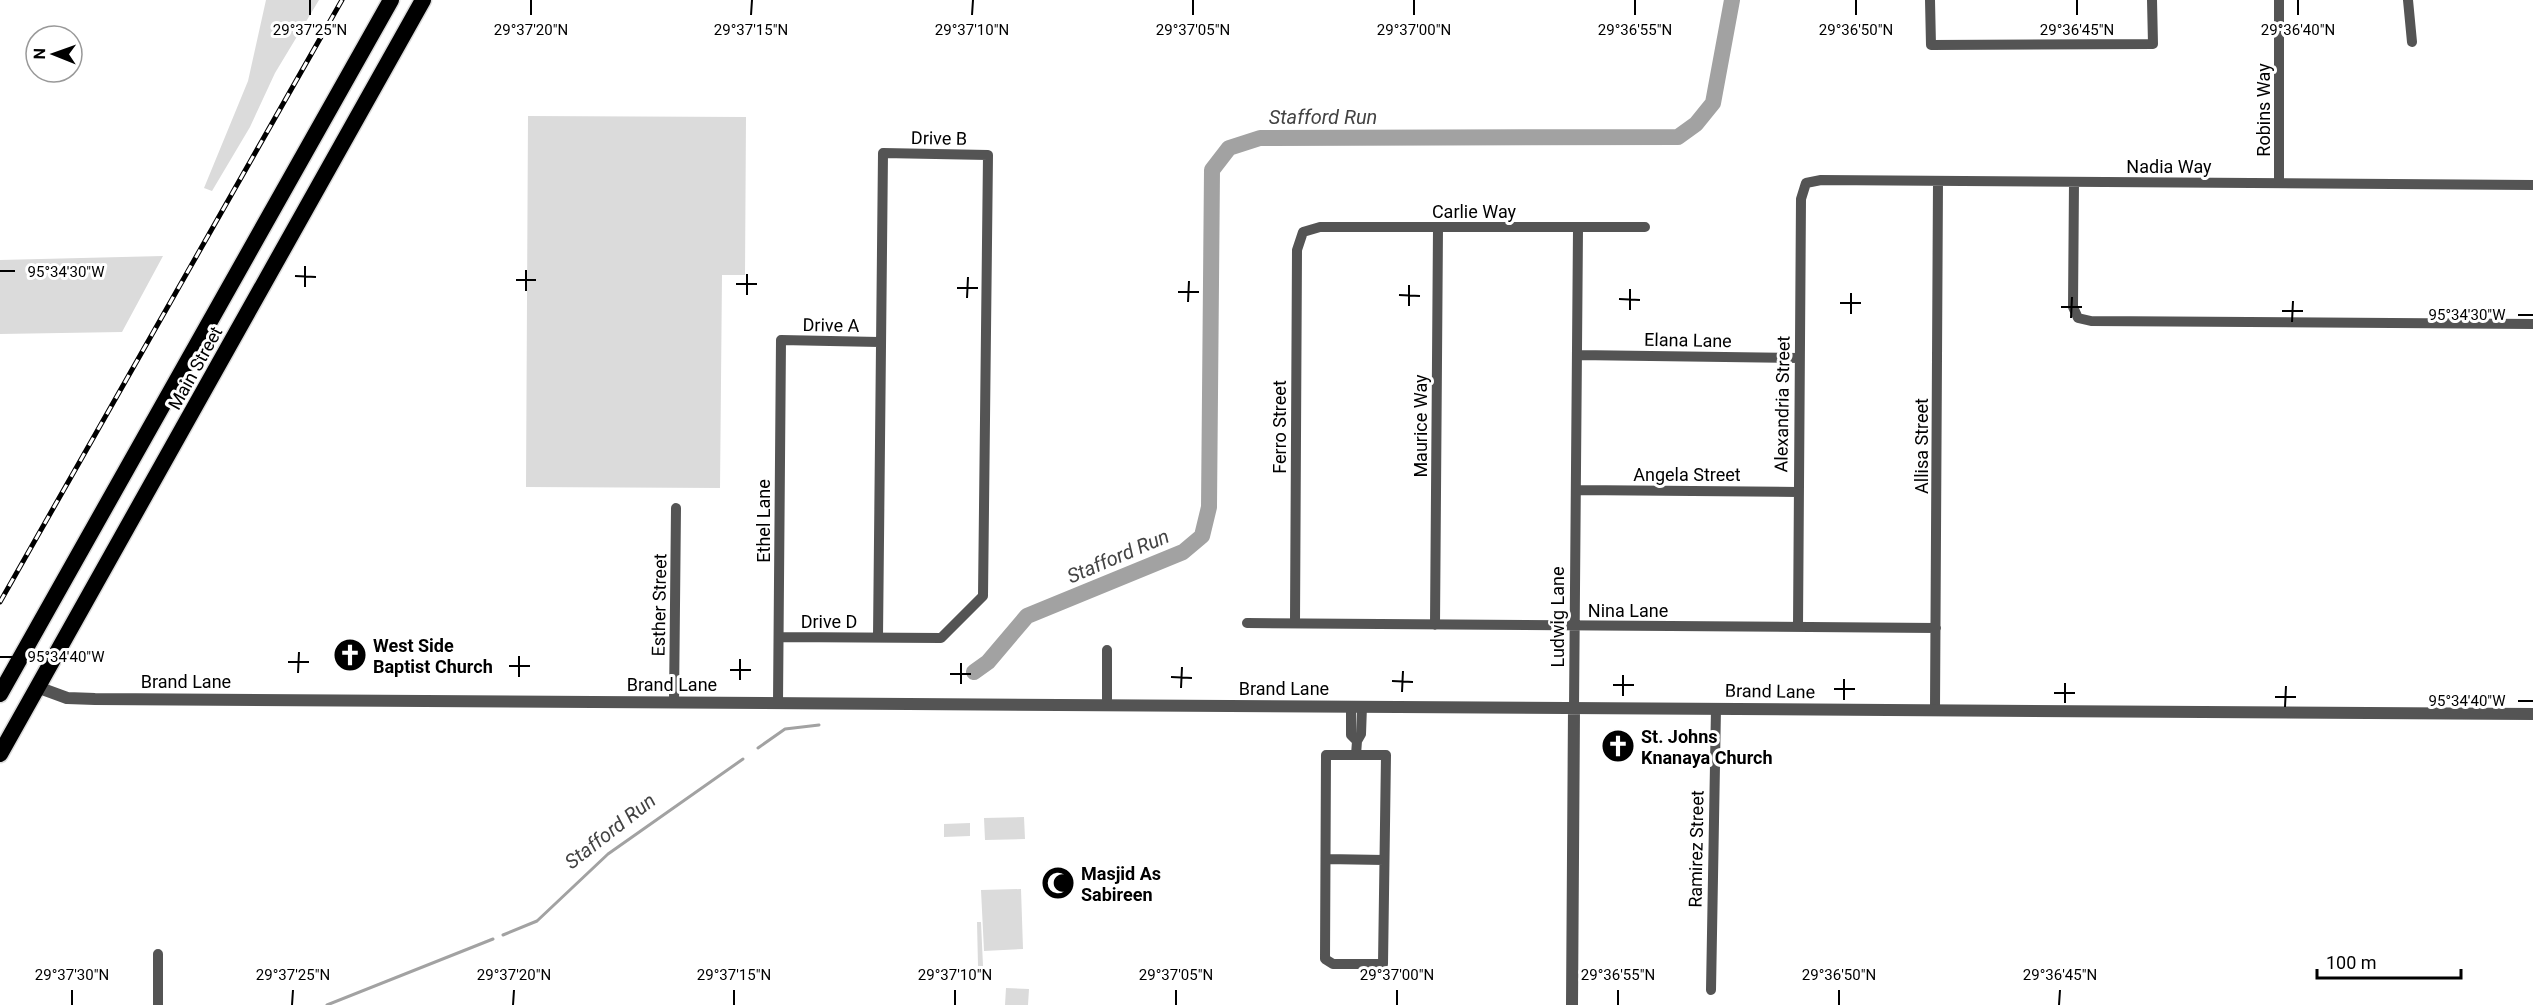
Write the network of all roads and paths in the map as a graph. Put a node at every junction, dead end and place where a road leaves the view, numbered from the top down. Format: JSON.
{"nodes":[{"id":1,"x":391,"y":0,"type":"edge"},
{"id":2,"x":423,"y":0,"type":"edge"},
{"id":3,"x":1930,"y":0,"type":"edge"},
{"id":4,"x":2152,"y":0,"type":"edge"},
{"id":5,"x":2279,"y":0,"type":"edge"},
{"id":6,"x":2408,"y":0,"type":"edge"},
{"id":7,"x":2412,"y":42,"type":"dead end"},
{"id":8,"x":1938,"y":181,"type":"junction"},
{"id":9,"x":2074,"y":182,"type":"junction"},
{"id":10,"x":1806,"y":183,"type":"joint"},
{"id":11,"x":2279,"y":183,"type":"junction"},
{"id":12,"x":2533,"y":184,"type":"edge"},
{"id":13,"x":1645,"y":227,"type":"dead end"},
{"id":14,"x":1438,"y":228,"type":"junction"},
{"id":15,"x":1578,"y":228,"type":"junction"},
{"id":16,"x":1303,"y":232,"type":"joint"},
{"id":17,"x":2533,"y":324,"type":"edge"},
{"id":18,"x":781,"y":340,"type":"joint"},
{"id":19,"x":879,"y":342,"type":"junction"},
{"id":20,"x":1577,"y":355,"type":"junction"},
{"id":21,"x":1799,"y":358,"type":"junction"},
{"id":22,"x":1576,"y":490,"type":"junction"},
{"id":23,"x":1798,"y":492,"type":"junction"},
{"id":24,"x":676,"y":508,"type":"dead end"},
{"id":25,"x":1247,"y":623,"type":"dead end"},
{"id":26,"x":1295,"y":623,"type":"junction"},
{"id":27,"x":1435,"y":626,"type":"junction"},
{"id":28,"x":1575,"y":626,"type":"junction"},
{"id":29,"x":1798,"y":627,"type":"junction"},
{"id":30,"x":1936,"y":628,"type":"junction"},
{"id":31,"x":779,"y":637,"type":"junction"},
{"id":32,"x":878,"y":638,"type":"junction"},
{"id":33,"x":1107,"y":650,"type":"dead end"},
{"id":34,"x":37,"y":687,"type":"junction"},
{"id":35,"x":0,"y":694,"type":"edge"},
{"id":36,"x":674,"y":702,"type":"junction"},
{"id":37,"x":778,"y":702,"type":"junction"},
{"id":38,"x":1107,"y":705,"type":"junction"},
{"id":39,"x":1356,"y":706,"type":"junction"},
{"id":40,"x":1574,"y":708,"type":"junction"},
{"id":41,"x":1716,"y":708,"type":"junction"},
{"id":42,"x":1935,"y":710,"type":"junction"},
{"id":43,"x":2533,"y":714,"type":"edge"},
{"id":44,"x":0,"y":754,"type":"edge"},
{"id":45,"x":1356,"y":755,"type":"junction"},
{"id":46,"x":1326,"y":859,"type":"junction"},
{"id":47,"x":1384,"y":860,"type":"junction"},
{"id":48,"x":158,"y":954,"type":"dead end"},
{"id":49,"x":1711,"y":990,"type":"dead end"},
{"id":50,"x":158,"y":1005,"type":"edge"},
{"id":51,"x":1572,"y":1005,"type":"edge"}],
"edges":[{"from":1,"to":35,"type":"highway","name":"Main Street"},
{"from":2,"to":34,"type":"highway","name":"Main Street"},
{"from":3,"to":4,"type":"street"},
{"from":5,"to":11,"type":"street","name":"Robins Way"},
{"from":6,"to":7,"type":"street"},
{"from":8,"to":9,"type":"street","name":"Nadia Way"},
{"from":8,"to":10,"type":"street","name":"Nadia Way"},
{"from":8,"to":30,"type":"street","name":"Allisa Street"},
{"from":9,"to":11,"type":"street","name":"Nadia Way"},
{"from":9,"to":17,"type":"street"},
{"from":10,"to":21,"type":"street","name":"Alexandria Street"},
{"from":11,"to":12,"type":"street","name":"Nadia Way"},
{"from":13,"to":15,"type":"street","name":"Carlie Way"},
{"from":14,"to":15,"type":"street","name":"Carlie Way"},
{"from":14,"to":16,"type":"street","name":"Carlie Way"},
{"from":14,"to":27,"type":"street","name":"Maurice Way"},
{"from":15,"to":20,"type":"street","name":"Ludwig Lane"},
{"from":16,"to":26,"type":"street","name":"Ferro Street"},
{"from":18,"to":19,"type":"street","name":"Drive A"},
{"from":18,"to":31,"type":"street","name":"Ethel Lane"},
{"from":19,"to":32,"type":"street","name":"Drive B"},
{"from":19,"to":32,"type":"street","name":"Drive B"},
{"from":20,"to":21,"type":"street","name":"Elana Lane"},
{"from":20,"to":22,"type":"street","name":"Ludwig Lane"},
{"from":21,"to":23,"type":"street","name":"Alexandria Street"},
{"from":22,"to":23,"type":"street","name":"Angela Street"},
{"from":22,"to":28,"type":"street","name":"Ludwig Lane"},
{"from":23,"to":29,"type":"street","name":"Alexandria Street"},
{"from":24,"to":36,"type":"street","name":"Esther Street"},
{"from":25,"to":26,"type":"street","name":"Nina Lane"},
{"from":26,"to":27,"type":"street","name":"Nina Lane"},
{"from":27,"to":28,"type":"street","name":"Nina Lane"},
{"from":28,"to":29,"type":"street","name":"Nina Lane"},
{"from":28,"to":40,"type":"street","name":"Ludwig Lane"},
{"from":29,"to":30,"type":"street","name":"Nina Lane"},
{"from":30,"to":42,"type":"street","name":"Allisa Street"},
{"from":31,"to":32,"type":"street","name":"Drive D"},
{"from":31,"to":37,"type":"street","name":"Ethel Lane"},
{"from":33,"to":38,"type":"street"},
{"from":34,"to":36,"type":"street","name":"Brand Lane"},
{"from":34,"to":44,"type":"highway","name":"Main Street"},
{"from":36,"to":37,"type":"street","name":"Brand Lane"},
{"from":37,"to":38,"type":"street","name":"Brand Lane"},
{"from":38,"to":39,"type":"street","name":"Brand Lane"},
{"from":39,"to":40,"type":"street","name":"Brand Lane"},
{"from":39,"to":45,"type":"street"},
{"from":40,"to":41,"type":"street","name":"Brand Lane"},
{"from":40,"to":51,"type":"street","name":"Ludwig Lane"},
{"from":41,"to":42,"type":"street","name":"Brand Lane"},
{"from":41,"to":49,"type":"street","name":"Ramirez Street"},
{"from":42,"to":43,"type":"street","name":"Brand Lane"},
{"from":45,"to":46,"type":"street"},
{"from":45,"to":47,"type":"street"},
{"from":46,"to":47,"type":"street"},
{"from":46,"to":47,"type":"street"},
{"from":48,"to":50,"type":"street"}]}
